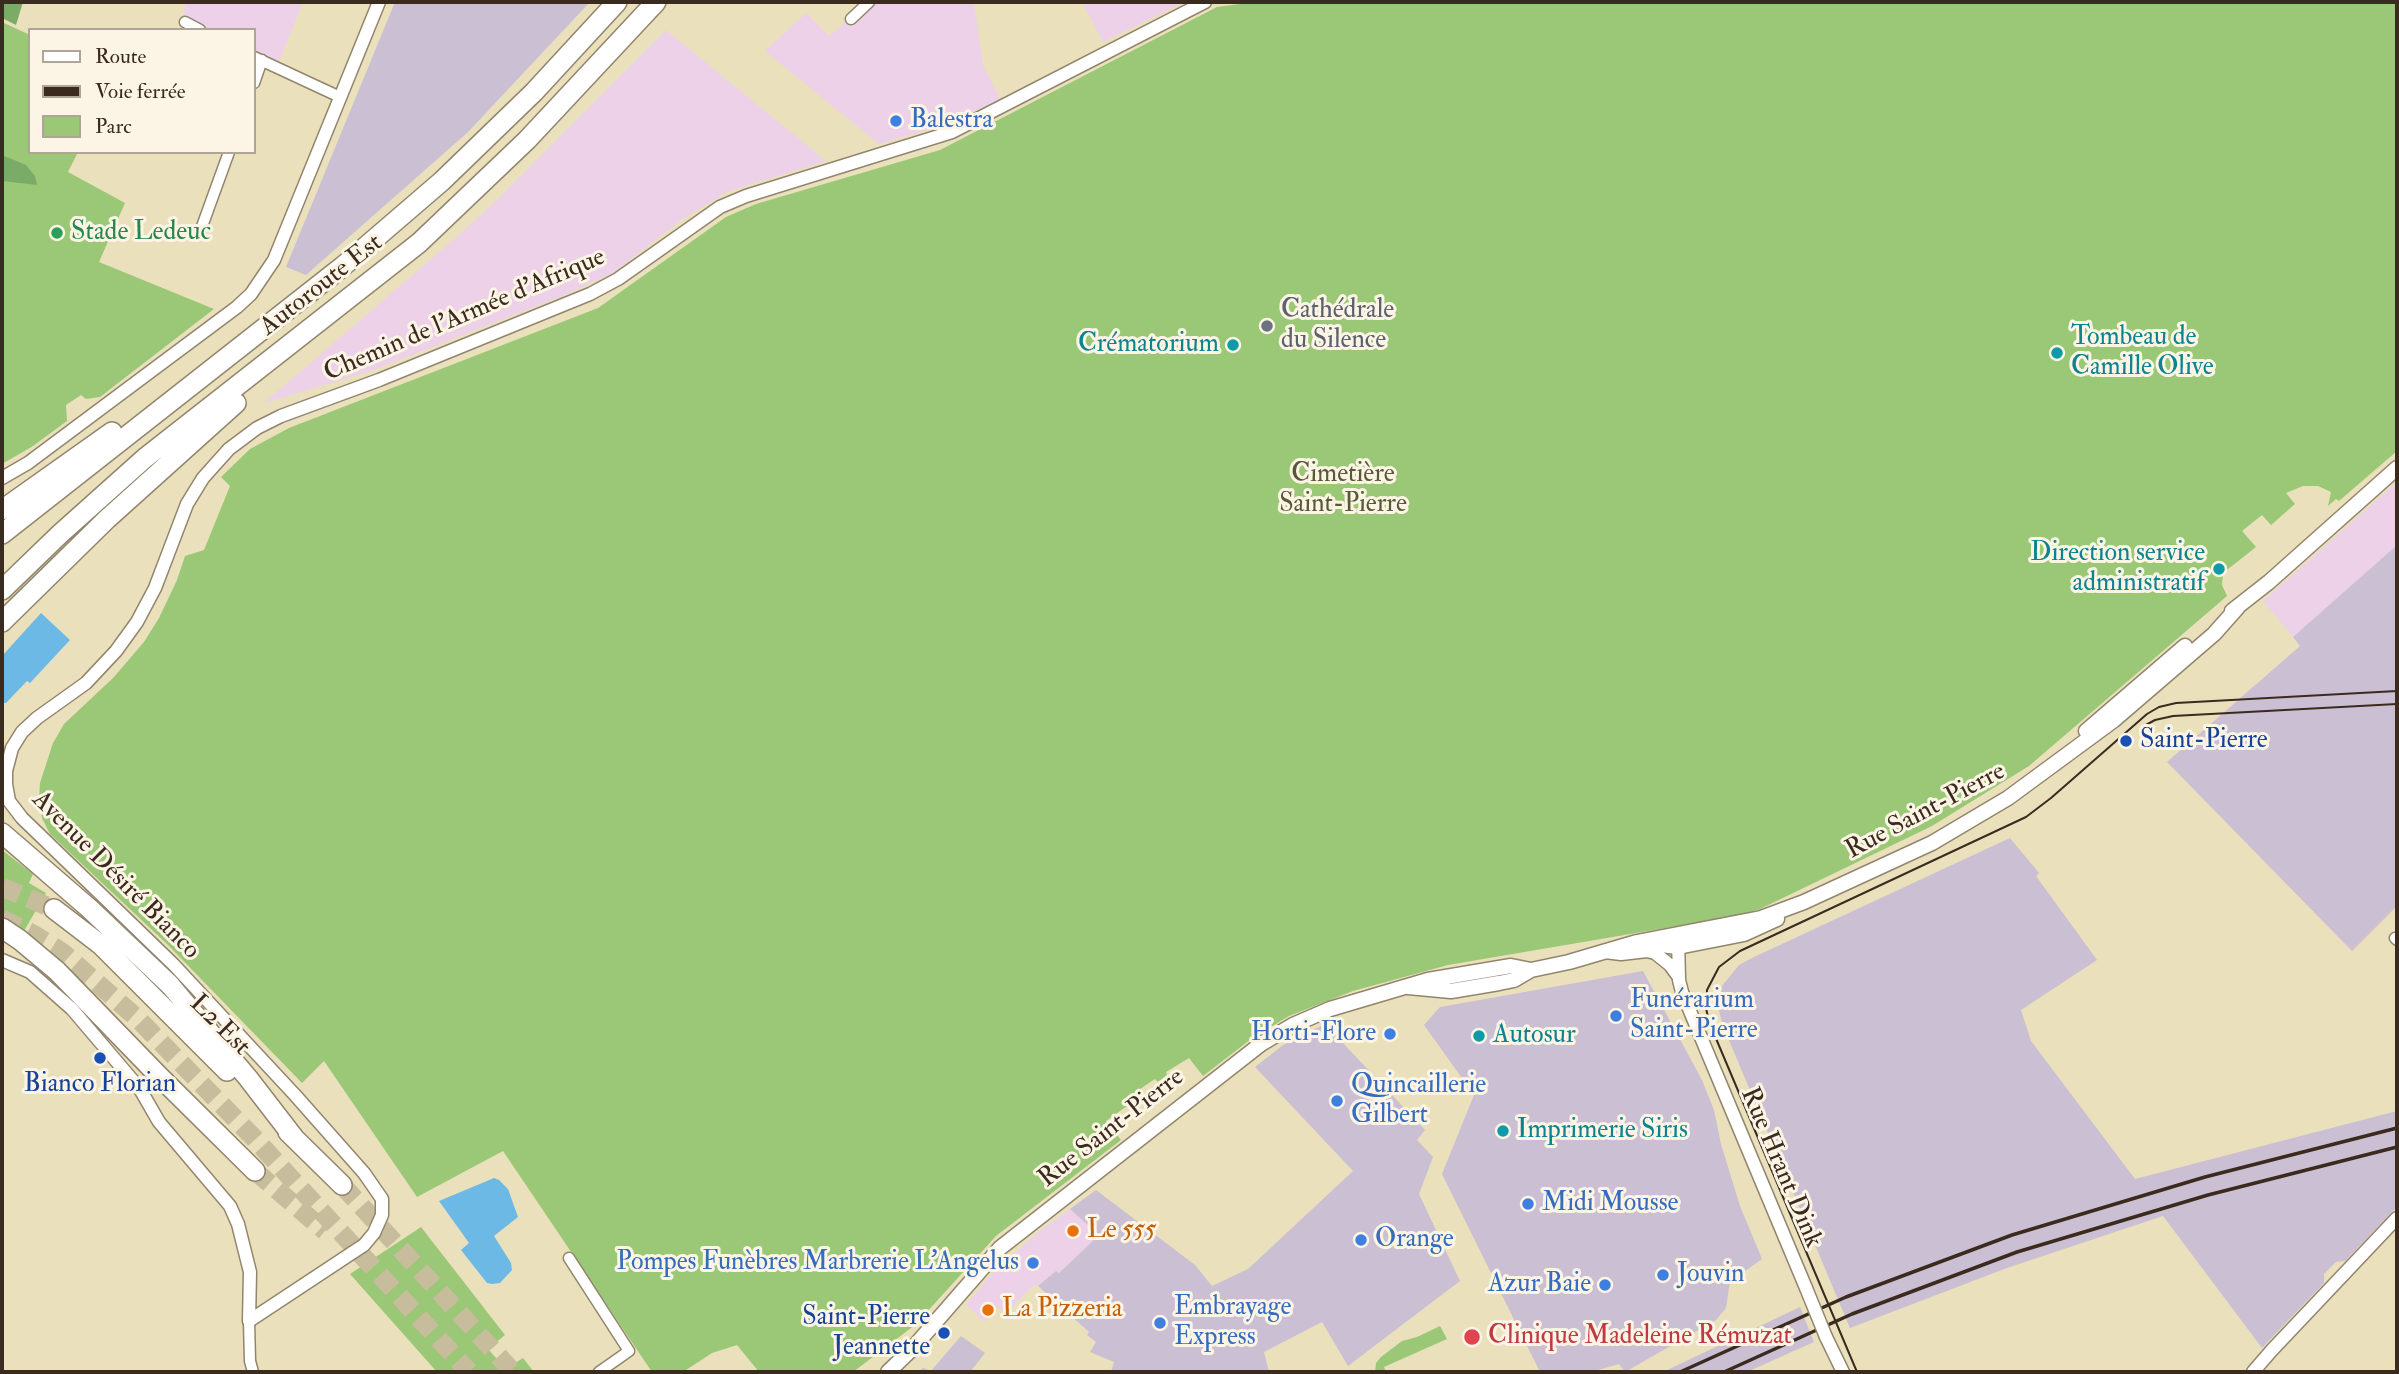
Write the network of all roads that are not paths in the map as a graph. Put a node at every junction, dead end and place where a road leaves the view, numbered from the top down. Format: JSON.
{"nodes":[{"id":1,"x":379,"y":2,"type":"edge"},
{"id":2,"x":617,"y":2,"type":"edge"},
{"id":3,"x":656,"y":2,"type":"edge"},
{"id":4,"x":869,"y":2,"type":"edge"},
{"id":5,"x":1205,"y":2,"type":"edge"},
{"id":6,"x":851,"y":19,"type":"dead end"},
{"id":7,"x":185,"y":22,"type":"dead end"},
{"id":8,"x":196,"y":28,"type":"edge"},
{"id":9,"x":258,"y":59,"type":"edge"},
{"id":10,"x":340,"y":97,"type":"junction"},
{"id":11,"x":228,"y":154,"type":"edge"},
{"id":12,"x":200,"y":232,"type":"dead end"},
{"id":13,"x":354,"y":295,"type":"junction"},
{"id":14,"x":253,"y":338,"type":"junction"},
{"id":15,"x":2397,"y":468,"type":"edge"},
{"id":16,"x":16,"y":469,"type":"junction"},
{"id":17,"x":2,"y":471,"type":"edge"},
{"id":18,"x":2,"y":478,"type":"edge"},
{"id":19,"x":2,"y":510,"type":"edge"},
{"id":20,"x":2,"y":534,"type":"edge"},
{"id":21,"x":2,"y":590,"type":"edge"},
{"id":22,"x":2,"y":622,"type":"edge"},
{"id":23,"x":6,"y":784,"type":"joint"},
{"id":24,"x":2,"y":833,"type":"edge"},
{"id":25,"x":54,"y":909,"type":"tunnel mouth"},
{"id":26,"x":2,"y":928,"type":"edge"},
{"id":27,"x":1678,"y":941,"type":"junction"},
{"id":28,"x":1605,"y":952,"type":"junction"},
{"id":29,"x":2,"y":960,"type":"edge"},
{"id":30,"x":1679,"y":980,"type":"junction"},
{"id":31,"x":295,"y":1139,"type":"junction"},
{"id":32,"x":255,"y":1171,"type":"tunnel mouth"},
{"id":33,"x":342,"y":1185,"type":"tunnel mouth"},
{"id":34,"x":2397,"y":1218,"type":"edge"},
{"id":35,"x":569,"y":1258,"type":"dead end"},
{"id":36,"x":249,"y":1321,"type":"junction"},
{"id":37,"x":253,"y":1372,"type":"edge"},
{"id":38,"x":599,"y":1372,"type":"edge"},
{"id":39,"x":888,"y":1372,"type":"edge"},
{"id":40,"x":1843,"y":1372,"type":"edge"},
{"id":41,"x":2253,"y":1372,"type":"edge"}],
"edges":[{"from":1,"to":10,"type":"street"},
{"from":2,"to":14,"type":"highway","name":"Autoroute Est"},
{"from":3,"to":13,"type":"highway","name":"Autoroute Est"},
{"from":4,"to":6,"type":"street"},
{"from":5,"to":23,"type":"street","name":"Chemin de l'Armée d'Afrique"},
{"from":7,"to":8,"type":"street"},
{"from":9,"to":10,"type":"street"},
{"from":10,"to":16,"type":"street"},
{"from":11,"to":12,"type":"street"},
{"from":13,"to":21,"type":"highway","name":"Autoroute Est"},
{"from":13,"to":22,"type":"highway"},
{"from":14,"to":19,"type":"highway"},
{"from":14,"to":20,"type":"highway","name":"Autoroute Est"},
{"from":15,"to":27,"type":"main road","name":"Rue Saint-Pierre"},
{"from":16,"to":17,"type":"street"},
{"from":16,"to":18,"type":"street"},
{"from":23,"to":36,"type":"street","name":"Avenue Désiré Bianco"},
{"from":24,"to":31,"type":"highway"},
{"from":25,"to":31,"type":"highway","name":"L2 Est"},
{"from":26,"to":32,"type":"highway"},
{"from":27,"to":28,"type":"main road","name":"Rue Saint-Pierre"},
{"from":27,"to":30,"type":"street","name":"Rue Hrant Dink"},
{"from":28,"to":30,"type":"street","name":"Rue Hrant Dink"},
{"from":28,"to":39,"type":"main road","name":"Rue Saint-Pierre"},
{"from":29,"to":36,"type":"street"},
{"from":30,"to":40,"type":"street","name":"Rue Hrant Dink","bridge":true},
{"from":31,"to":33,"type":"highway","name":"L2 Est"},
{"from":34,"to":41,"type":"street"},
{"from":35,"to":38,"type":"street"},
{"from":36,"to":37,"type":"street"}]}
